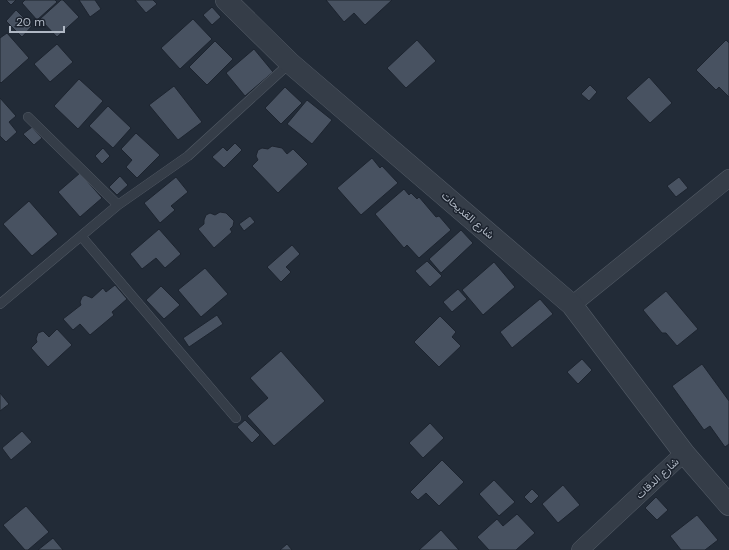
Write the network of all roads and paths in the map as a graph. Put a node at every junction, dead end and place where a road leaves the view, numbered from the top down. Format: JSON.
{"nodes":[{"id":1,"x":226,"y":0,"type":"edge"},
{"id":2,"x":290,"y":63,"type":"junction"},
{"id":3,"x":28,"y":117,"type":"dead end"},
{"id":4,"x":729,"y":178,"type":"edge"},
{"id":5,"x":118,"y":205,"type":"junction"},
{"id":6,"x":81,"y":236,"type":"junction"},
{"id":7,"x":0,"y":304,"type":"edge"},
{"id":8,"x":572,"y":305,"type":"junction"},
{"id":9,"x":236,"y":418,"type":"dead end"},
{"id":10,"x":684,"y":453,"type":"junction"},
{"id":11,"x":729,"y":505,"type":"edge"},
{"id":12,"x":580,"y":550,"type":"edge"}],
"edges":[{"from":1,"to":2,"type":"street","name":"شارع القديحات"},
{"from":2,"to":5,"type":"lane"},
{"from":2,"to":8,"type":"street","name":"شارع القديحات"},
{"from":3,"to":5,"type":"lane"},
{"from":4,"to":8,"type":"street"},
{"from":5,"to":6,"type":"lane"},
{"from":6,"to":7,"type":"lane"},
{"from":6,"to":9,"type":"lane"},
{"from":8,"to":10,"type":"street","name":"شارع القديحات"},
{"from":10,"to":11,"type":"street","name":"شارع الدقات"},
{"from":10,"to":12,"type":"street","name":"شارع الدقات"}]}
